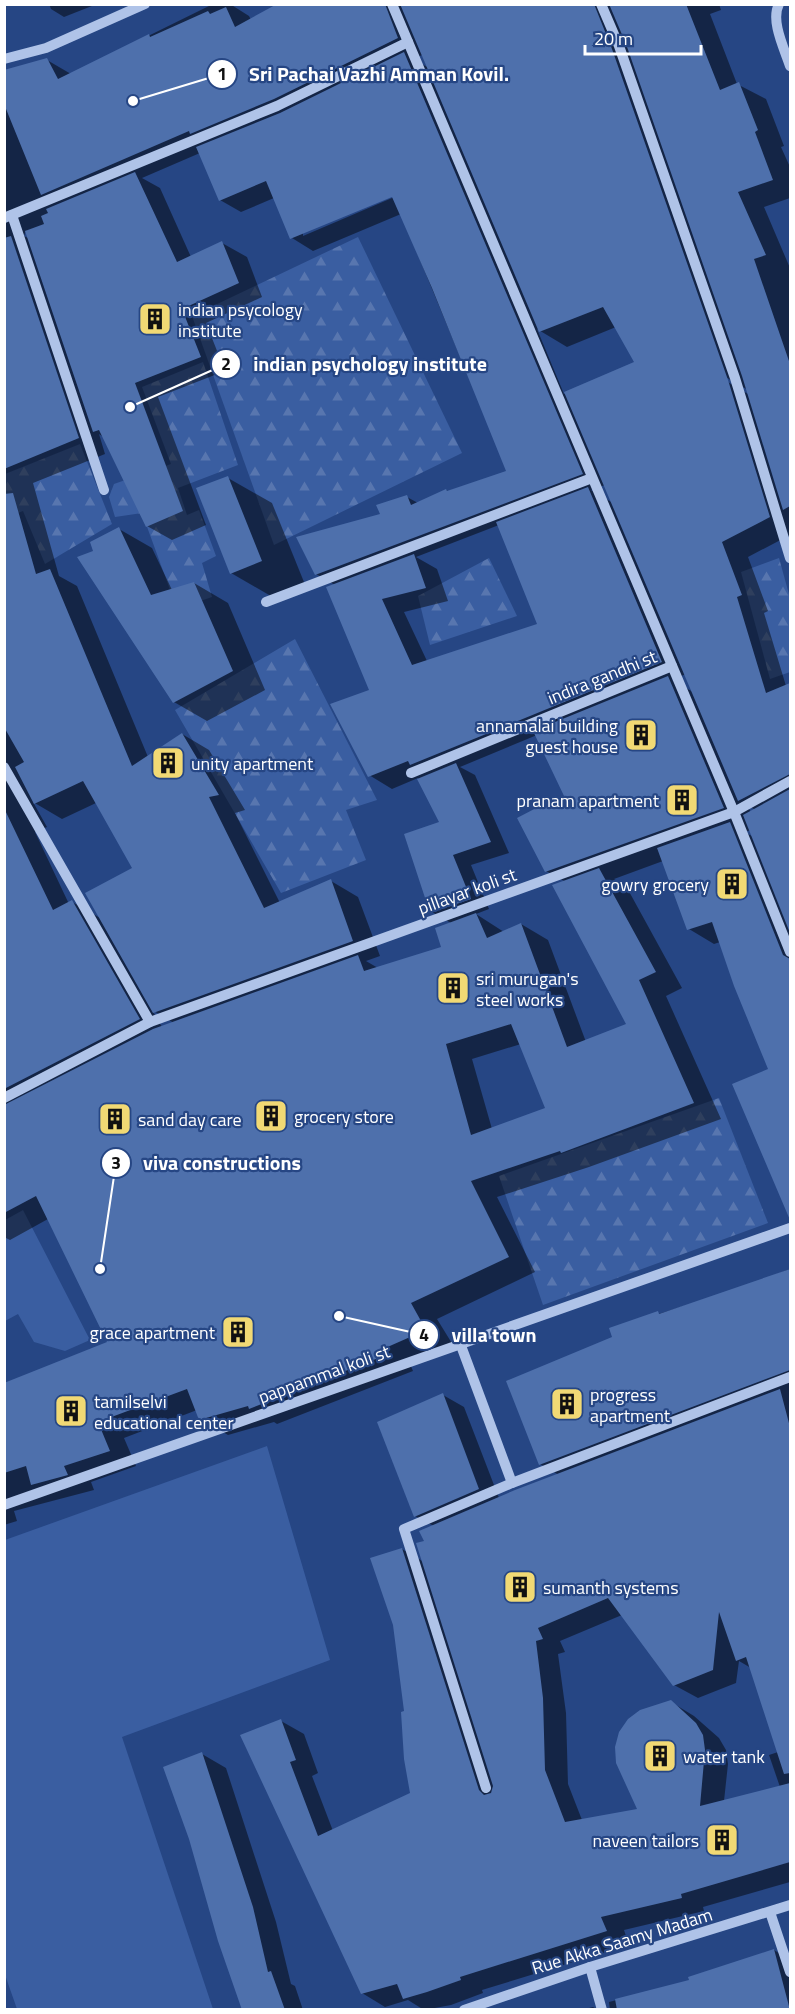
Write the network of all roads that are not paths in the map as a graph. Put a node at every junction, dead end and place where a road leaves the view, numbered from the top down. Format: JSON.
{"nodes":[{"id":1,"x":145,"y":4,"type":"edge"},
{"id":2,"x":392,"y":4,"type":"edge"},
{"id":3,"x":602,"y":4,"type":"edge"},
{"id":4,"x":779,"y":4,"type":"edge"},
{"id":5,"x":408,"y":42,"type":"junction"},
{"id":6,"x":4,"y":59,"type":"edge"},
{"id":7,"x":790,"y":66,"type":"edge"},
{"id":8,"x":8,"y":216,"type":"edge"},
{"id":9,"x":592,"y":478,"type":"junction"},
{"id":10,"x":104,"y":490,"type":"dead end"},
{"id":11,"x":790,"y":558,"type":"edge"},
{"id":12,"x":266,"y":602,"type":"dead end"},
{"id":13,"x":672,"y":666,"type":"junction"},
{"id":14,"x":4,"y":767,"type":"edge"},
{"id":15,"x":411,"y":773,"type":"dead end"},
{"id":16,"x":790,"y":781,"type":"edge"},
{"id":17,"x":734,"y":812,"type":"junction"},
{"id":18,"x":790,"y":952,"type":"edge"},
{"id":19,"x":150,"y":1022,"type":"junction"},
{"id":20,"x":4,"y":1098,"type":"edge"},
{"id":21,"x":790,"y":1228,"type":"edge"},
{"id":22,"x":460,"y":1343,"type":"junction"},
{"id":23,"x":790,"y":1377,"type":"edge"},
{"id":24,"x":512,"y":1484,"type":"junction"},
{"id":25,"x":4,"y":1505,"type":"edge"},
{"id":26,"x":486,"y":1788,"type":"dead end"},
{"id":27,"x":790,"y":1905,"type":"edge"},
{"id":28,"x":771,"y":1912,"type":"junction"},
{"id":29,"x":590,"y":1967,"type":"junction"},
{"id":30,"x":790,"y":1972,"type":"edge"},
{"id":31,"x":477,"y":2007,"type":"edge"},
{"id":32,"x":464,"y":2010,"type":"edge"},
{"id":33,"x":602,"y":2010,"type":"edge"}],
"edges":[{"from":1,"to":6,"type":"street"},
{"from":2,"to":5,"type":"street"},
{"from":3,"to":11,"type":"street"},
{"from":4,"to":7,"type":"street"},
{"from":5,"to":8,"type":"street"},
{"from":5,"to":9,"type":"street"},
{"from":8,"to":10,"type":"street"},
{"from":9,"to":12,"type":"street"},
{"from":9,"to":13,"type":"street"},
{"from":13,"to":15,"type":"street","name":"indira gandhi st"},
{"from":13,"to":17,"type":"street"},
{"from":14,"to":19,"type":"street"},
{"from":16,"to":17,"type":"street","name":"pillayar koli st"},
{"from":17,"to":18,"type":"street"},
{"from":17,"to":19,"type":"street","name":"pillayar koli st"},
{"from":19,"to":20,"type":"street","name":"pillayar koli st"},
{"from":21,"to":22,"type":"street","name":"pappammal koli st"},
{"from":22,"to":24,"type":"street"},
{"from":22,"to":25,"type":"street","name":"pappammal koli st"},
{"from":23,"to":24,"type":"street"},
{"from":24,"to":26,"type":"street"},
{"from":27,"to":28,"type":"street","name":"Rue Akka Saamy Madam"},
{"from":28,"to":29,"type":"street","name":"Rue Akka Saamy Madam"},
{"from":28,"to":30,"type":"street"},
{"from":29,"to":31,"type":"street","name":"Rue Akka Saamy Madam"},
{"from":29,"to":33,"type":"street"},
{"from":31,"to":32,"type":"street","name":"Rue Akka Saamy Madam"}]}
